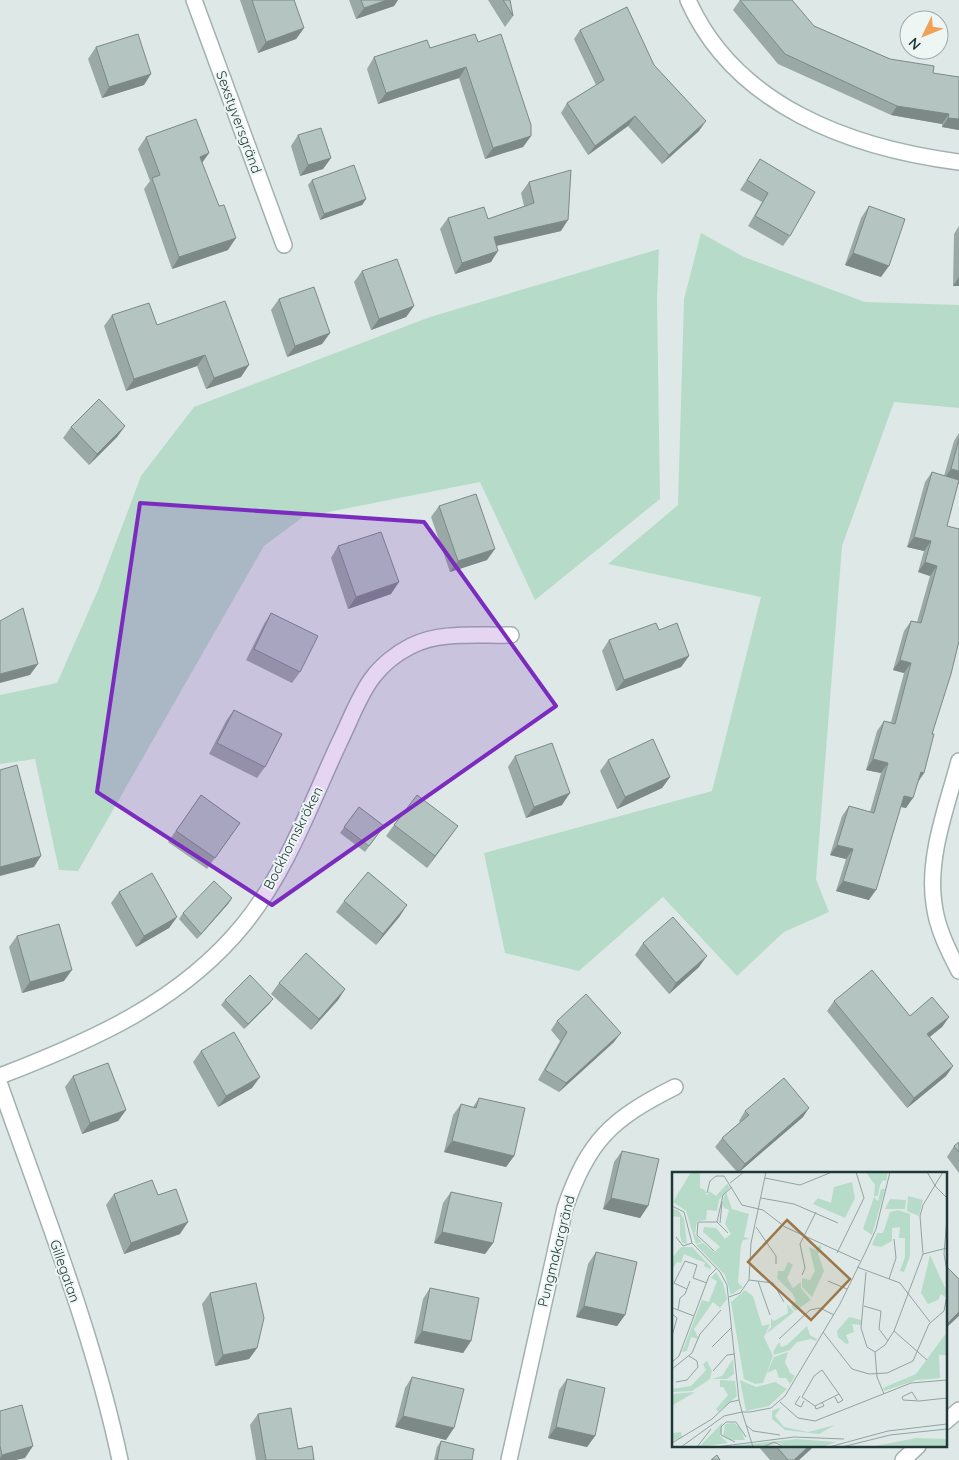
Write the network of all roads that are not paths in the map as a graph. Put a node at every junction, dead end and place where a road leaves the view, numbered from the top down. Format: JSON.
{"nodes":[{"id":1,"x":194,"y":0,"type":"edge"},
{"id":2,"x":688,"y":0,"type":"edge"},
{"id":3,"x":959,"y":162,"type":"edge"},
{"id":4,"x":284,"y":245,"type":"dead end"},
{"id":5,"x":511,"y":635,"type":"dead end"},
{"id":6,"x":959,"y":761,"type":"edge"},
{"id":7,"x":959,"y":972,"type":"edge"},
{"id":8,"x":0,"y":1076,"type":"edge"},
{"id":9,"x":0,"y":1084,"type":"edge"},
{"id":10,"x":675,"y":1088,"type":"dead end"},
{"id":11,"x":959,"y":1410,"type":"edge"},
{"id":12,"x":946,"y":1421,"type":"edge"},
{"id":13,"x":916,"y":1448,"type":"edge"},
{"id":14,"x":120,"y":1460,"type":"edge"},
{"id":15,"x":509,"y":1460,"type":"edge"},
{"id":16,"x":903,"y":1460,"type":"edge"}],
"edges":[{"from":1,"to":4,"type":"street","name":"Sexstyversgränd"},
{"from":2,"to":3,"type":"street"},
{"from":5,"to":8,"type":"street","name":"Bockhornskröken"},
{"from":6,"to":7,"type":"street"},
{"from":9,"to":14,"type":"street","name":"Gillegatan"},
{"from":10,"to":15,"type":"street","name":"Pungmakargränd"},
{"from":11,"to":12,"type":"street"},
{"from":13,"to":16,"type":"street"}]}
